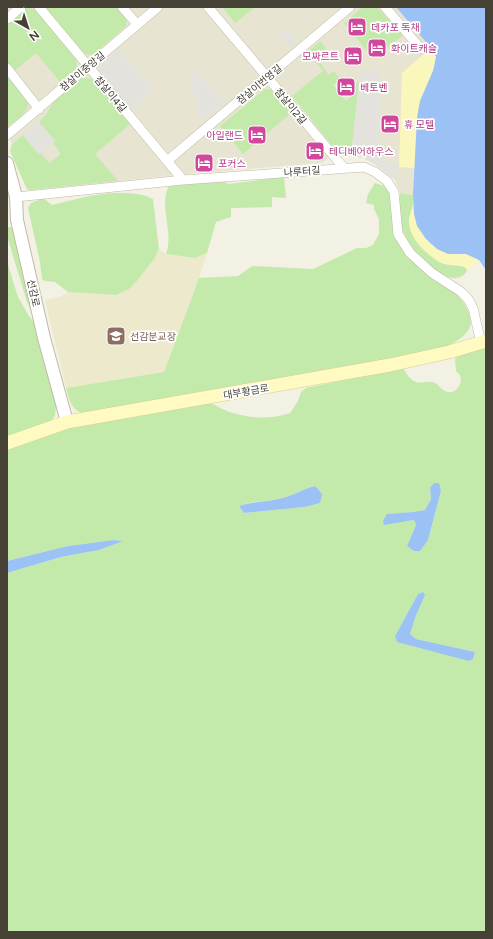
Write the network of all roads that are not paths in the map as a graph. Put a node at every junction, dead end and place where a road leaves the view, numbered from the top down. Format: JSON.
{"nodes":[{"id":1,"x":21,"y":7,"type":"edge"},
{"id":2,"x":39,"y":7,"type":"edge"},
{"id":3,"x":122,"y":7,"type":"edge"},
{"id":4,"x":158,"y":7,"type":"edge"},
{"id":5,"x":208,"y":7,"type":"edge"},
{"id":6,"x":350,"y":7,"type":"edge"},
{"id":7,"x":385,"y":7,"type":"edge"},
{"id":8,"x":7,"y":19,"type":"edge"},
{"id":9,"x":137,"y":24,"type":"junction"},
{"id":10,"x":421,"y":49,"type":"dead end"},
{"id":11,"x":88,"y":67,"type":"junction"},
{"id":12,"x":7,"y":68,"type":"edge"},
{"id":13,"x":267,"y":77,"type":"junction"},
{"id":14,"x":39,"y":109,"type":"junction"},
{"id":15,"x":7,"y":135,"type":"edge"},
{"id":16,"x":167,"y":160,"type":"junction"},
{"id":17,"x":7,"y":163,"type":"edge"},
{"id":18,"x":344,"y":168,"type":"junction"},
{"id":19,"x":183,"y":180,"type":"junction"},
{"id":20,"x":16,"y":197,"type":"junction"},
{"id":21,"x":484,"y":342,"type":"edge"},
{"id":22,"x":67,"y":422,"type":"junction"},
{"id":23,"x":7,"y":443,"type":"edge"}],
"edges":[{"from":1,"to":8,"type":"street"},
{"from":2,"to":11,"type":"street","name":"참살이4길"},
{"from":3,"to":9,"type":"street"},
{"from":4,"to":9,"type":"street","name":"참살이중앙길"},
{"from":5,"to":13,"type":"street","name":"참살이2길"},
{"from":6,"to":13,"type":"street","name":"참살이번영길"},
{"from":7,"to":10,"type":"street"},
{"from":9,"to":11,"type":"street","name":"참살이중앙길"},
{"from":11,"to":14,"type":"street","name":"참살이중앙길"},
{"from":11,"to":16,"type":"street","name":"참살이4길"},
{"from":12,"to":14,"type":"street"},
{"from":13,"to":16,"type":"street","name":"참살이번영길"},
{"from":13,"to":18,"type":"street","name":"참살이2길"},
{"from":14,"to":15,"type":"street","name":"참살이중앙길"},
{"from":16,"to":19,"type":"street","name":"참살이4길"},
{"from":17,"to":20,"type":"street","name":"선감로"},
{"from":18,"to":19,"type":"street","name":"나루터길"},
{"from":18,"to":21,"type":"street","name":"나루터길"},
{"from":19,"to":20,"type":"street","name":"나루터길"},
{"from":20,"to":22,"type":"street","name":"선감로"},
{"from":21,"to":22,"type":"main road","name":"대부황금로"},
{"from":22,"to":23,"type":"main road","name":"대부황금로"}]}
